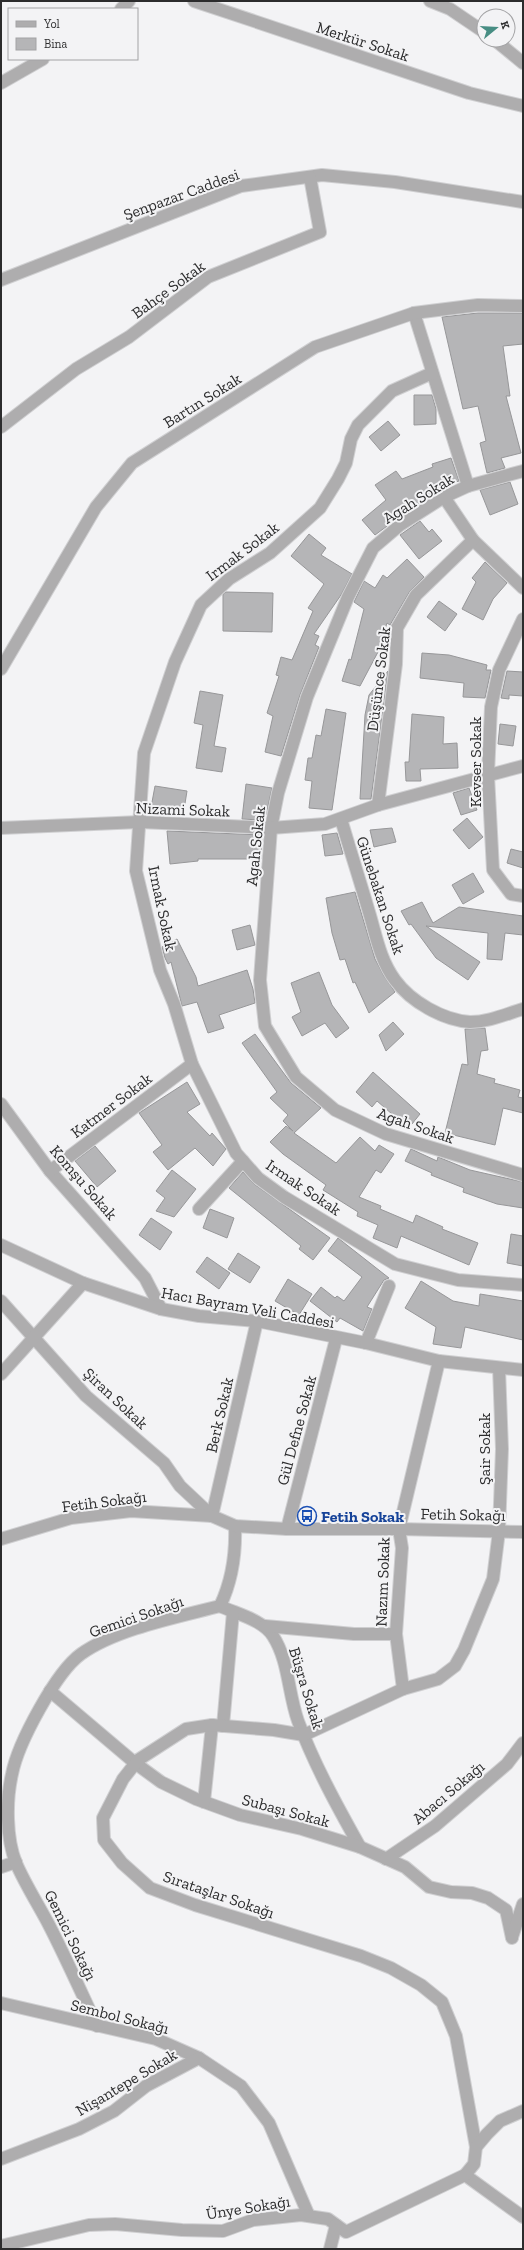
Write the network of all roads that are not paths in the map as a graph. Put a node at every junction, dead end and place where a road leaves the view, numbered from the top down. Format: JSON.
{"nodes":[{"id":1,"x":194,"y":1,"type":"edge"},
{"id":2,"x":430,"y":1,"type":"edge"},
{"id":3,"x":476,"y":27,"type":"edge"},
{"id":4,"x":505,"y":48,"type":"edge"},
{"id":5,"x":41,"y":60,"type":"edge"},
{"id":6,"x":523,"y":63,"type":"edge"},
{"id":7,"x":1,"y":83,"type":"edge"},
{"id":8,"x":523,"y":106,"type":"edge"},
{"id":9,"x":310,"y":177,"type":"junction"},
{"id":10,"x":523,"y":202,"type":"edge"},
{"id":11,"x":1,"y":280,"type":"edge"},
{"id":12,"x":523,"y":306,"type":"edge"},
{"id":13,"x":414,"y":313,"type":"junction"},
{"id":14,"x":432,"y":373,"type":"junction"},
{"id":15,"x":1,"y":427,"type":"edge"},
{"id":16,"x":523,"y":471,"type":"edge"},
{"id":17,"x":468,"y":486,"type":"junction"},
{"id":18,"x":444,"y":497,"type":"junction"},
{"id":19,"x":473,"y":540,"type":"junction"},
{"id":20,"x":523,"y":588,"type":"edge"},
{"id":21,"x":523,"y":619,"type":"edge"},
{"id":22,"x":1,"y":669,"type":"edge"},
{"id":23,"x":523,"y":766,"type":"edge"},
{"id":24,"x":488,"y":775,"type":"junction"},
{"id":25,"x":378,"y":805,"type":"junction"},
{"id":26,"x":341,"y":819,"type":"junction"},
{"id":27,"x":140,"y":822,"type":"junction"},
{"id":28,"x":1,"y":828,"type":"edge"},
{"id":29,"x":270,"y":828,"type":"junction"},
{"id":30,"x":523,"y":896,"type":"edge"},
{"id":31,"x":523,"y":1009,"type":"edge"},
{"id":32,"x":192,"y":1064,"type":"junction"},
{"id":33,"x":1,"y":1104,"type":"edge"},
{"id":34,"x":243,"y":1161,"type":"junction"},
{"id":35,"x":50,"y":1171,"type":"junction"},
{"id":36,"x":523,"y":1175,"type":"edge"},
{"id":37,"x":199,"y":1209,"type":"dead end"},
{"id":38,"x":1,"y":1245,"type":"edge"},
{"id":39,"x":83,"y":1283,"type":"junction"},
{"id":40,"x":523,"y":1285,"type":"edge"},
{"id":41,"x":388,"y":1286,"type":"dead end"},
{"id":42,"x":1,"y":1302,"type":"edge"},
{"id":43,"x":161,"y":1309,"type":"junction"},
{"id":44,"x":257,"y":1321,"type":"junction"},
{"id":45,"x":34,"y":1338,"type":"junction"},
{"id":46,"x":336,"y":1339,"type":"junction"},
{"id":47,"x":366,"y":1343,"type":"junction"},
{"id":48,"x":439,"y":1361,"type":"junction"},
{"id":49,"x":499,"y":1368,"type":"junction"},
{"id":50,"x":523,"y":1370,"type":"edge"},
{"id":51,"x":1,"y":1374,"type":"edge"},
{"id":52,"x":212,"y":1516,"type":"junction"},
{"id":53,"x":235,"y":1526,"type":"junction"},
{"id":54,"x":287,"y":1529,"type":"junction"},
{"id":55,"x":399,"y":1529,"type":"junction"},
{"id":56,"x":499,"y":1530,"type":"junction"},
{"id":57,"x":523,"y":1532,"type":"edge"},
{"id":58,"x":1,"y":1539,"type":"edge"},
{"id":59,"x":220,"y":1606,"type":"junction"},
{"id":60,"x":233,"y":1612,"type":"junction"},
{"id":61,"x":265,"y":1626,"type":"junction"},
{"id":62,"x":396,"y":1634,"type":"junction"},
{"id":63,"x":404,"y":1689,"type":"junction"},
{"id":64,"x":50,"y":1691,"type":"junction"},
{"id":65,"x":217,"y":1725,"type":"junction"},
{"id":66,"x":304,"y":1735,"type":"junction"},
{"id":67,"x":523,"y":1742,"type":"edge"},
{"id":68,"x":135,"y":1763,"type":"junction"},
{"id":69,"x":204,"y":1802,"type":"junction"},
{"id":70,"x":360,"y":1847,"type":"junction"},
{"id":71,"x":386,"y":1859,"type":"junction"},
{"id":72,"x":16,"y":1862,"type":"junction"},
{"id":73,"x":1,"y":1867,"type":"edge"},
{"id":74,"x":523,"y":1904,"type":"edge"},
{"id":75,"x":517,"y":1939,"type":"edge"},
{"id":76,"x":1,"y":2004,"type":"edge"},
{"id":77,"x":97,"y":2026,"type":"junction"},
{"id":78,"x":199,"y":2058,"type":"junction"},
{"id":79,"x":523,"y":2111,"type":"edge"},
{"id":80,"x":476,"y":2148,"type":"junction"},
{"id":81,"x":1,"y":2159,"type":"edge"},
{"id":82,"x":465,"y":2175,"type":"junction"},
{"id":83,"x":309,"y":2216,"type":"junction"},
{"id":84,"x":523,"y":2218,"type":"edge"},
{"id":85,"x":336,"y":2225,"type":"junction"},
{"id":86,"x":1,"y":2246,"type":"edge"},
{"id":87,"x":330,"y":2249,"type":"edge"}],
"edges":[{"from":1,"to":8,"type":"street","name":"Merkür Sokak"},
{"from":2,"to":3,"type":"street"},
{"from":4,"to":6,"type":"street"},
{"from":5,"to":7,"type":"street"},
{"from":9,"to":10,"type":"street","name":"Şenpazar Caddesi"},
{"from":9,"to":11,"type":"street","name":"Şenpazar Caddesi"},
{"from":9,"to":15,"type":"street","name":"Bahçe Sokak"},
{"from":12,"to":13,"type":"street","name":"Bartın Sokak"},
{"from":13,"to":14,"type":"street"},
{"from":13,"to":22,"type":"street","name":"Bartın Sokak"},
{"from":14,"to":17,"type":"street"},
{"from":14,"to":27,"type":"street","name":"Irmak Sokak"},
{"from":16,"to":17,"type":"street","name":"Agah Sokak"},
{"from":17,"to":18,"type":"street","name":"Agah Sokak"},
{"from":18,"to":19,"type":"street"},
{"from":18,"to":29,"type":"street","name":"Agah Sokak"},
{"from":19,"to":20,"type":"street"},
{"from":19,"to":25,"type":"street","name":"Düşünce Sokak"},
{"from":21,"to":24,"type":"street","name":"Kevser Sokak"},
{"from":23,"to":24,"type":"street","name":"Nizami Sokak"},
{"from":24,"to":25,"type":"street","name":"Nizami Sokak"},
{"from":24,"to":30,"type":"street","name":"Kevser Sokak"},
{"from":25,"to":26,"type":"street","name":"Nizami Sokak"},
{"from":26,"to":29,"type":"street","name":"Nizami Sokak"},
{"from":26,"to":31,"type":"street","name":"Günebakan Sokak"},
{"from":27,"to":28,"type":"street","name":"Nizami Sokak"},
{"from":27,"to":29,"type":"street","name":"Nizami Sokak"},
{"from":27,"to":32,"type":"street","name":"Irmak Sokak"},
{"from":29,"to":36,"type":"street","name":"Agah Sokak"},
{"from":32,"to":34,"type":"street","name":"Irmak Sokak"},
{"from":32,"to":35,"type":"street","name":"Katmer Sokak"},
{"from":33,"to":35,"type":"street","name":"Komşu Sokak"},
{"from":34,"to":37,"type":"street"},
{"from":34,"to":40,"type":"street","name":"Irmak Sokak"},
{"from":35,"to":43,"type":"street","name":"Komşu Sokak"},
{"from":38,"to":39,"type":"street","name":"Hacı Bayram Veli Caddesi"},
{"from":39,"to":43,"type":"street","name":"Hacı Bayram Veli Caddesi"},
{"from":39,"to":45,"type":"street"},
{"from":41,"to":47,"type":"street"},
{"from":42,"to":45,"type":"street","name":"Şiran Sokak"},
{"from":43,"to":44,"type":"street","name":"Hacı Bayram Veli Caddesi"},
{"from":44,"to":46,"type":"street","name":"Hacı Bayram Veli Caddesi"},
{"from":44,"to":52,"type":"street","name":"Berk Sokak"},
{"from":45,"to":51,"type":"street"},
{"from":45,"to":52,"type":"street","name":"Şiran Sokak"},
{"from":46,"to":47,"type":"street","name":"Hacı Bayram Veli Caddesi"},
{"from":46,"to":54,"type":"street","name":"Gül Defne Sokak"},
{"from":47,"to":48,"type":"street","name":"Hacı Bayram Veli Caddesi"},
{"from":48,"to":49,"type":"street","name":"Hacı Bayram Veli Caddesi"},
{"from":48,"to":55,"type":"street","name":"Nazım Sokak"},
{"from":49,"to":50,"type":"street","name":"Hacı Bayram Veli Caddesi"},
{"from":49,"to":56,"type":"street","name":"Şair Sokak"},
{"from":52,"to":53,"type":"street","name":"Fetih Sokağı"},
{"from":52,"to":58,"type":"street","name":"Fetih Sokağı"},
{"from":53,"to":54,"type":"street","name":"Fetih Sokağı"},
{"from":53,"to":59,"type":"street"},
{"from":54,"to":55,"type":"street","name":"Fetih Sokağı"},
{"from":55,"to":56,"type":"street","name":"Fetih Sokağı"},
{"from":55,"to":62,"type":"street","name":"Nazım Sokak"},
{"from":56,"to":57,"type":"street","name":"Fetih Sokağı"},
{"from":56,"to":63,"type":"street"},
{"from":59,"to":60,"type":"street"},
{"from":59,"to":64,"type":"street","name":"Gemici Sokağı"},
{"from":60,"to":61,"type":"street"},
{"from":60,"to":65,"type":"street"},
{"from":61,"to":62,"type":"street"},
{"from":61,"to":66,"type":"street","name":"Büşra Sokak"},
{"from":62,"to":63,"type":"street","name":"Nazım Sokak"},
{"from":63,"to":66,"type":"street"},
{"from":64,"to":68,"type":"street","name":"Subaşı Sokak"},
{"from":64,"to":72,"type":"street","name":"Gemici Sokağı"},
{"from":65,"to":66,"type":"street","name":"Sırataşlar Sokağı"},
{"from":65,"to":68,"type":"street","name":"Sırataşlar Sokağı"},
{"from":65,"to":69,"type":"street"},
{"from":66,"to":70,"type":"street","name":"Büşra Sokak"},
{"from":67,"to":71,"type":"street","name":"Abacı Sokağı"},
{"from":68,"to":69,"type":"street","name":"Subaşı Sokak"},
{"from":68,"to":80,"type":"street","name":"Sırataşlar Sokağı"},
{"from":69,"to":70,"type":"street","name":"Subaşı Sokak"},
{"from":70,"to":71,"type":"street","name":"Subaşı Sokak"},
{"from":71,"to":75,"type":"street","name":"Subaşı Sokak"},
{"from":72,"to":73,"type":"street"},
{"from":72,"to":77,"type":"street","name":"Gemici Sokağı"},
{"from":74,"to":75,"type":"street"},
{"from":76,"to":77,"type":"street","name":"Sembol Sokağı"},
{"from":77,"to":78,"type":"street","name":"Sembol Sokağı"},
{"from":78,"to":81,"type":"street","name":"Nişantepe Sokak"},
{"from":78,"to":83,"type":"street","name":"Sembol Sokağı"},
{"from":79,"to":80,"type":"street"},
{"from":80,"to":82,"type":"street"},
{"from":82,"to":84,"type":"street"},
{"from":82,"to":85,"type":"street","name":"Ünye Sokağı"},
{"from":83,"to":85,"type":"street","name":"Ünye Sokağı"},
{"from":83,"to":86,"type":"street","name":"Ünye Sokağı"},
{"from":85,"to":87,"type":"street"}]}
